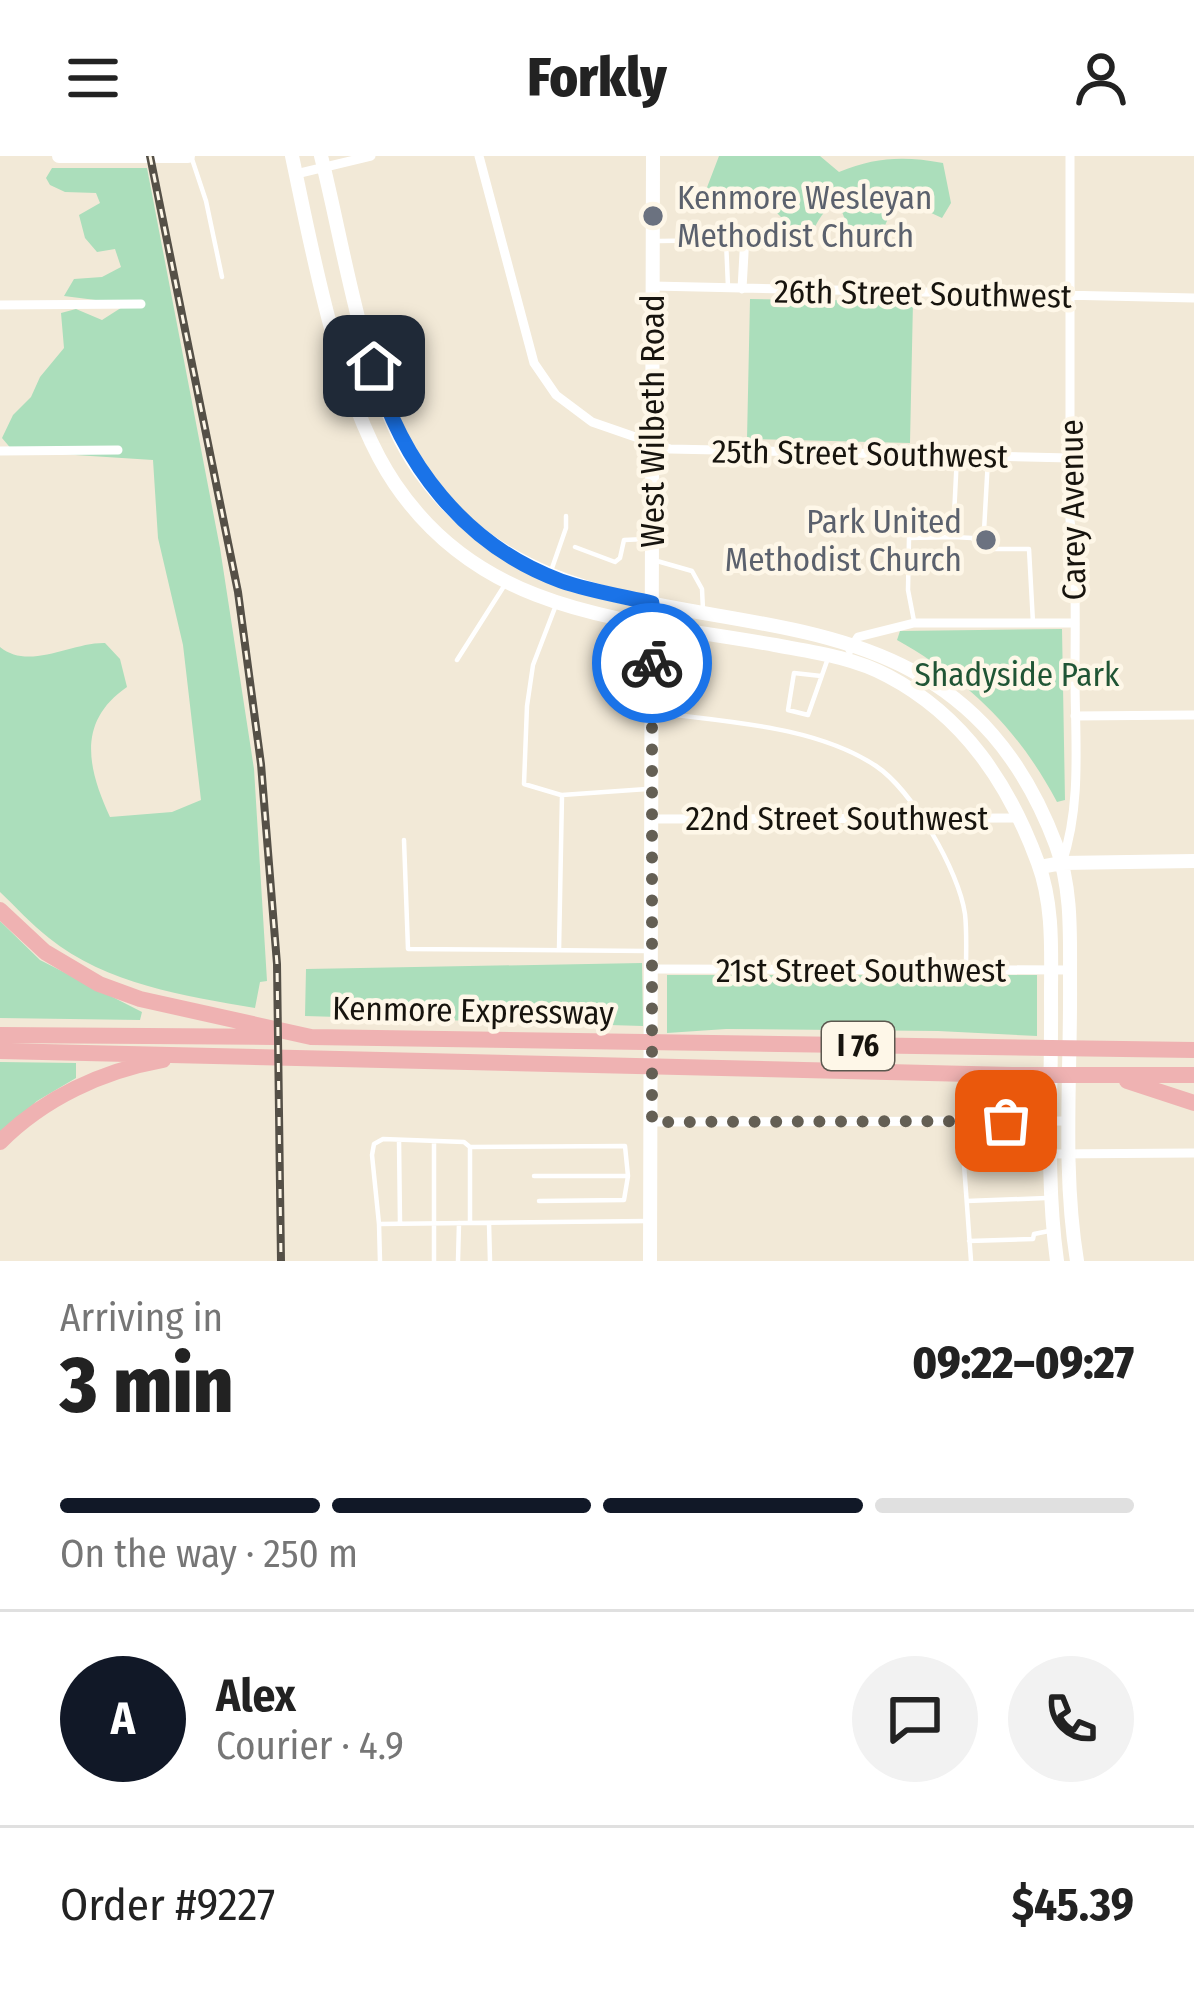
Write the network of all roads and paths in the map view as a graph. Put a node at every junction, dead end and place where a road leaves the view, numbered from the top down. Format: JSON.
{"nodes":[{"id":1,"x":59,"y":156,"type":"edge"},
{"id":2,"x":189,"y":156,"type":"edge"},
{"id":3,"x":292,"y":156,"type":"edge"},
{"id":4,"x":370,"y":156,"type":"edge"},
{"id":5,"x":479,"y":156,"type":"edge"},
{"id":6,"x":653,"y":156,"type":"edge"},
{"id":7,"x":1070,"y":156,"type":"edge"},
{"id":8,"x":106,"y":157,"type":"edge"},
{"id":9,"x":322,"y":162,"type":"edge"},
{"id":10,"x":296,"y":174,"type":"junction"},
{"id":11,"x":745,"y":235,"type":"dead end"},
{"id":12,"x":653,"y":242,"type":"junction"},
{"id":13,"x":222,"y":277,"type":"dead end"},
{"id":14,"x":653,"y":286,"type":"junction"},
{"id":15,"x":728,"y":288,"type":"junction"},
{"id":16,"x":742,"y":289,"type":"junction"},
{"id":17,"x":1070,"y":296,"type":"junction"},
{"id":18,"x":1194,"y":298,"type":"edge"},
{"id":19,"x":0,"y":304,"type":"edge"},
{"id":20,"x":141,"y":304,"type":"dead end"},
{"id":21,"x":651,"y":443,"type":"junction"},
{"id":22,"x":118,"y":450,"type":"dead end"},
{"id":23,"x":0,"y":451,"type":"edge"},
{"id":24,"x":957,"y":455,"type":"junction"},
{"id":25,"x":988,"y":456,"type":"junction"},
{"id":26,"x":1070,"y":458,"type":"junction"},
{"id":27,"x":566,"y":516,"type":"dead end"},
{"id":28,"x":953,"y":537,"type":"junction"},
{"id":29,"x":651,"y":539,"type":"junction"},
{"id":30,"x":575,"y":547,"type":"dead end"},
{"id":31,"x":983,"y":549,"type":"junction"},
{"id":32,"x":652,"y":561,"type":"junction"},
{"id":33,"x":549,"y":576,"type":"junction"},
{"id":34,"x":506,"y":583,"type":"junction"},
{"id":35,"x":652,"y":603,"type":"junction"},
{"id":36,"x":556,"y":605,"type":"junction"},
{"id":37,"x":703,"y":613,"type":"junction"},
{"id":38,"x":1075,"y":622,"type":"junction"},
{"id":39,"x":914,"y":623,"type":"junction"},
{"id":40,"x":1033,"y":623,"type":"junction"},
{"id":41,"x":652,"y":626,"type":"junction"},
{"id":42,"x":851,"y":643,"type":"junction"},
{"id":43,"x":829,"y":656,"type":"junction"},
{"id":44,"x":457,"y":660,"type":"dead end"},
{"id":45,"x":848,"y":660,"type":"junction"},
{"id":46,"x":821,"y":676,"type":"junction"},
{"id":47,"x":652,"y":712,"type":"junction"},
{"id":48,"x":1194,"y":715,"type":"edge"},
{"id":49,"x":1075,"y":716,"type":"junction"},
{"id":50,"x":653,"y":789,"type":"junction"},
{"id":51,"x":562,"y":795,"type":"junction"},
{"id":52,"x":920,"y":817,"type":"junction"},
{"id":53,"x":1020,"y":818,"type":"junction"},
{"id":54,"x":653,"y":819,"type":"junction"},
{"id":55,"x":404,"y":840,"type":"dead end"},
{"id":56,"x":1194,"y":861,"type":"edge"},
{"id":57,"x":1062,"y":863,"type":"junction"},
{"id":58,"x":1040,"y":867,"type":"junction"},
{"id":59,"x":0,"y":910,"type":"edge"},
{"id":60,"x":560,"y":951,"type":"junction"},
{"id":61,"x":652,"y":952,"type":"junction"},
{"id":62,"x":651,"y":969,"type":"junction"},
{"id":63,"x":966,"y":970,"type":"junction"},
{"id":64,"x":1051,"y":970,"type":"junction"},
{"id":65,"x":1070,"y":970,"type":"junction"},
{"id":66,"x":258,"y":1032,"type":"junction"},
{"id":67,"x":0,"y":1035,"type":"edge"},
{"id":68,"x":1194,"y":1050,"type":"edge"},
{"id":69,"x":0,"y":1051,"type":"edge"},
{"id":70,"x":187,"y":1056,"type":"junction"},
{"id":71,"x":1109,"y":1076,"type":"junction"},
{"id":72,"x":1194,"y":1076,"type":"edge"},
{"id":73,"x":1194,"y":1103,"type":"edge"},
{"id":74,"x":1050,"y":1121,"type":"junction"},
{"id":75,"x":1070,"y":1121,"type":"junction"},
{"id":76,"x":652,"y":1122,"type":"junction"},
{"id":77,"x":961,"y":1122,"type":"junction"},
{"id":78,"x":399,"y":1140,"type":"junction"},
{"id":79,"x":434,"y":1141,"type":"junction"},
{"id":80,"x":0,"y":1142,"type":"edge"},
{"id":81,"x":470,"y":1147,"type":"junction"},
{"id":82,"x":1194,"y":1153,"type":"edge"},
{"id":83,"x":1049,"y":1154,"type":"junction"},
{"id":84,"x":1070,"y":1154,"type":"junction"},
{"id":85,"x":533,"y":1176,"type":"dead end"},
{"id":86,"x":628,"y":1176,"type":"junction"},
{"id":87,"x":1052,"y":1198,"type":"junction"},
{"id":88,"x":539,"y":1201,"type":"dead end"},
{"id":89,"x":965,"y":1201,"type":"junction"},
{"id":90,"x":651,"y":1221,"type":"junction"},
{"id":91,"x":400,"y":1223,"type":"junction"},
{"id":92,"x":434,"y":1223,"type":"junction"},
{"id":93,"x":459,"y":1223,"type":"junction"},
{"id":94,"x":470,"y":1223,"type":"junction"},
{"id":95,"x":489,"y":1223,"type":"junction"},
{"id":96,"x":379,"y":1224,"type":"junction"},
{"id":97,"x":1053,"y":1230,"type":"junction"},
{"id":98,"x":968,"y":1241,"type":"junction"},
{"id":99,"x":380,"y":1261,"type":"edge"},
{"id":100,"x":434,"y":1261,"type":"edge"},
{"id":101,"x":458,"y":1261,"type":"edge"},
{"id":102,"x":490,"y":1261,"type":"edge"},
{"id":103,"x":650,"y":1261,"type":"edge"},
{"id":104,"x":971,"y":1261,"type":"edge"},
{"id":105,"x":1057,"y":1261,"type":"edge"},
{"id":106,"x":1077,"y":1261,"type":"edge"}],
"edges":[{"from":1,"to":8,"type":"main road"},
{"from":2,"to":8,"type":"main road"},
{"from":2,"to":13,"type":"lane"},
{"from":3,"to":10,"type":"main road"},
{"from":4,"to":9,"type":"street"},
{"from":5,"to":21,"type":"street","name":"25th Street Southwest"},
{"from":6,"to":12,"type":"main road","name":"West Wilbeth Road"},
{"from":7,"to":17,"type":"street","name":"Carey Avenue"},
{"from":9,"to":10,"type":"street"},
{"from":9,"to":33,"type":"main road"},
{"from":10,"to":34,"type":"main road"},
{"from":11,"to":16,"type":"street"},
{"from":12,"to":14,"type":"main road","name":"West Wilbeth Road"},
{"from":12,"to":15,"type":"lane"},
{"from":14,"to":15,"type":"street","name":"26th Street Southwest"},
{"from":14,"to":21,"type":"main road","name":"West Wilbeth Road"},
{"from":15,"to":16,"type":"street","name":"26th Street Southwest"},
{"from":16,"to":17,"type":"street","name":"26th Street Southwest"},
{"from":17,"to":18,"type":"street","name":"26th Street Southwest"},
{"from":17,"to":26,"type":"street","name":"Carey Avenue"},
{"from":19,"to":20,"type":"street"},
{"from":21,"to":24,"type":"street","name":"25th Street Southwest"},
{"from":21,"to":29,"type":"main road","name":"West Wilbeth Road"},
{"from":22,"to":23,"type":"street"},
{"from":24,"to":25,"type":"street","name":"25th Street Southwest"},
{"from":24,"to":28,"type":"lane"},
{"from":25,"to":26,"type":"street","name":"25th Street Southwest"},
{"from":25,"to":31,"type":"lane"},
{"from":26,"to":38,"type":"street","name":"Carey Avenue"},
{"from":27,"to":33,"type":"lane"},
{"from":28,"to":31,"type":"lane"},
{"from":28,"to":39,"type":"lane"},
{"from":29,"to":30,"type":"lane"},
{"from":29,"to":32,"type":"main road","name":"West Wilbeth Road"},
{"from":31,"to":40,"type":"lane"},
{"from":32,"to":35,"type":"main road","name":"West Wilbeth Road"},
{"from":32,"to":37,"type":"lane"},
{"from":33,"to":35,"type":"main road"},
{"from":34,"to":36,"type":"main road"},
{"from":34,"to":44,"type":"lane"},
{"from":35,"to":37,"type":"main road"},
{"from":35,"to":41,"type":"main road","name":"West Wilbeth Road"},
{"from":36,"to":41,"type":"main road"},
{"from":36,"to":51,"type":"lane"},
{"from":37,"to":42,"type":"main road"},
{"from":38,"to":40,"type":"street"},
{"from":38,"to":49,"type":"street","name":"Carey Avenue"},
{"from":39,"to":40,"type":"street"},
{"from":39,"to":42,"type":"street"},
{"from":41,"to":43,"type":"main road"},
{"from":41,"to":47,"type":"main road","name":"West Wilbeth Road"},
{"from":42,"to":45,"type":"street"},
{"from":42,"to":57,"type":"main road"},
{"from":43,"to":45,"type":"main road"},
{"from":43,"to":46,"type":"lane"},
{"from":45,"to":53,"type":"main road"},
{"from":46,"to":46,"type":"lane"},
{"from":47,"to":50,"type":"main road","name":"West Wilbeth Road"},
{"from":47,"to":52,"type":"lane"},
{"from":48,"to":49,"type":"street"},
{"from":49,"to":57,"type":"street","name":"Carey Avenue"},
{"from":50,"to":51,"type":"lane"},
{"from":50,"to":54,"type":"main road","name":"West Wilbeth Road"},
{"from":51,"to":60,"type":"lane"},
{"from":52,"to":53,"type":"street","name":"22nd Street Southwest"},
{"from":52,"to":54,"type":"street","name":"22nd Street Southwest"},
{"from":52,"to":63,"type":"lane"},
{"from":53,"to":58,"type":"main road"},
{"from":54,"to":61,"type":"main road","name":"West Wilbeth Road"},
{"from":55,"to":60,"type":"lane"},
{"from":56,"to":57,"type":"main road"},
{"from":57,"to":58,"type":"main road"},
{"from":57,"to":65,"type":"main road"},
{"from":58,"to":64,"type":"main road"},
{"from":59,"to":66,"type":"highway"},
{"from":60,"to":61,"type":"lane"},
{"from":61,"to":62,"type":"main road","name":"West Wilbeth Road"},
{"from":62,"to":63,"type":"street","name":"21st Street Southwest"},
{"from":62,"to":76,"type":"main road","name":"West Wilbeth Road"},
{"from":63,"to":64,"type":"street","name":"21st Street Southwest"},
{"from":64,"to":65,"type":"street","name":"21st Street Southwest"},
{"from":64,"to":74,"type":"main road"},
{"from":65,"to":75,"type":"main road"},
{"from":66,"to":67,"type":"highway"},
{"from":66,"to":68,"type":"highway","name":"Kenmore Expressway","number":"I 76"},
{"from":69,"to":70,"type":"highway","name":"Kenmore Expressway","number":"I 76"},
{"from":70,"to":71,"type":"highway","name":"Kenmore Expressway","number":"I 76"},
{"from":70,"to":80,"type":"highway"},
{"from":71,"to":72,"type":"highway","name":"Kenmore Expressway","number":"I 76"},
{"from":71,"to":73,"type":"highway"},
{"from":74,"to":75,"type":"street"},
{"from":74,"to":77,"type":"street"},
{"from":74,"to":83,"type":"main road"},
{"from":75,"to":84,"type":"main road"},
{"from":76,"to":77,"type":"street"},
{"from":76,"to":90,"type":"main road","name":"West Wilbeth Road"},
{"from":77,"to":89,"type":"lane"},
{"from":78,"to":79,"type":"lane"},
{"from":78,"to":91,"type":"lane"},
{"from":78,"to":96,"type":"lane"},
{"from":79,"to":81,"type":"lane"},
{"from":79,"to":92,"type":"lane"},
{"from":81,"to":86,"type":"lane"},
{"from":81,"to":94,"type":"lane"},
{"from":82,"to":84,"type":"street"},
{"from":83,"to":84,"type":"street"},
{"from":83,"to":87,"type":"main road"},
{"from":84,"to":106,"type":"main road"},
{"from":85,"to":86,"type":"lane"},
{"from":86,"to":88,"type":"lane"},
{"from":87,"to":89,"type":"lane"},
{"from":87,"to":97,"type":"main road"},
{"from":89,"to":98,"type":"lane"},
{"from":90,"to":95,"type":"lane"},
{"from":90,"to":103,"type":"main road","name":"West Wilbeth Road"},
{"from":91,"to":92,"type":"lane"},
{"from":91,"to":96,"type":"lane"},
{"from":92,"to":93,"type":"lane"},
{"from":92,"to":100,"type":"lane"},
{"from":93,"to":94,"type":"lane"},
{"from":93,"to":101,"type":"lane"},
{"from":94,"to":95,"type":"lane"},
{"from":95,"to":102,"type":"lane"},
{"from":96,"to":99,"type":"lane"},
{"from":97,"to":98,"type":"lane"},
{"from":97,"to":105,"type":"main road"},
{"from":98,"to":104,"type":"lane"}]}
